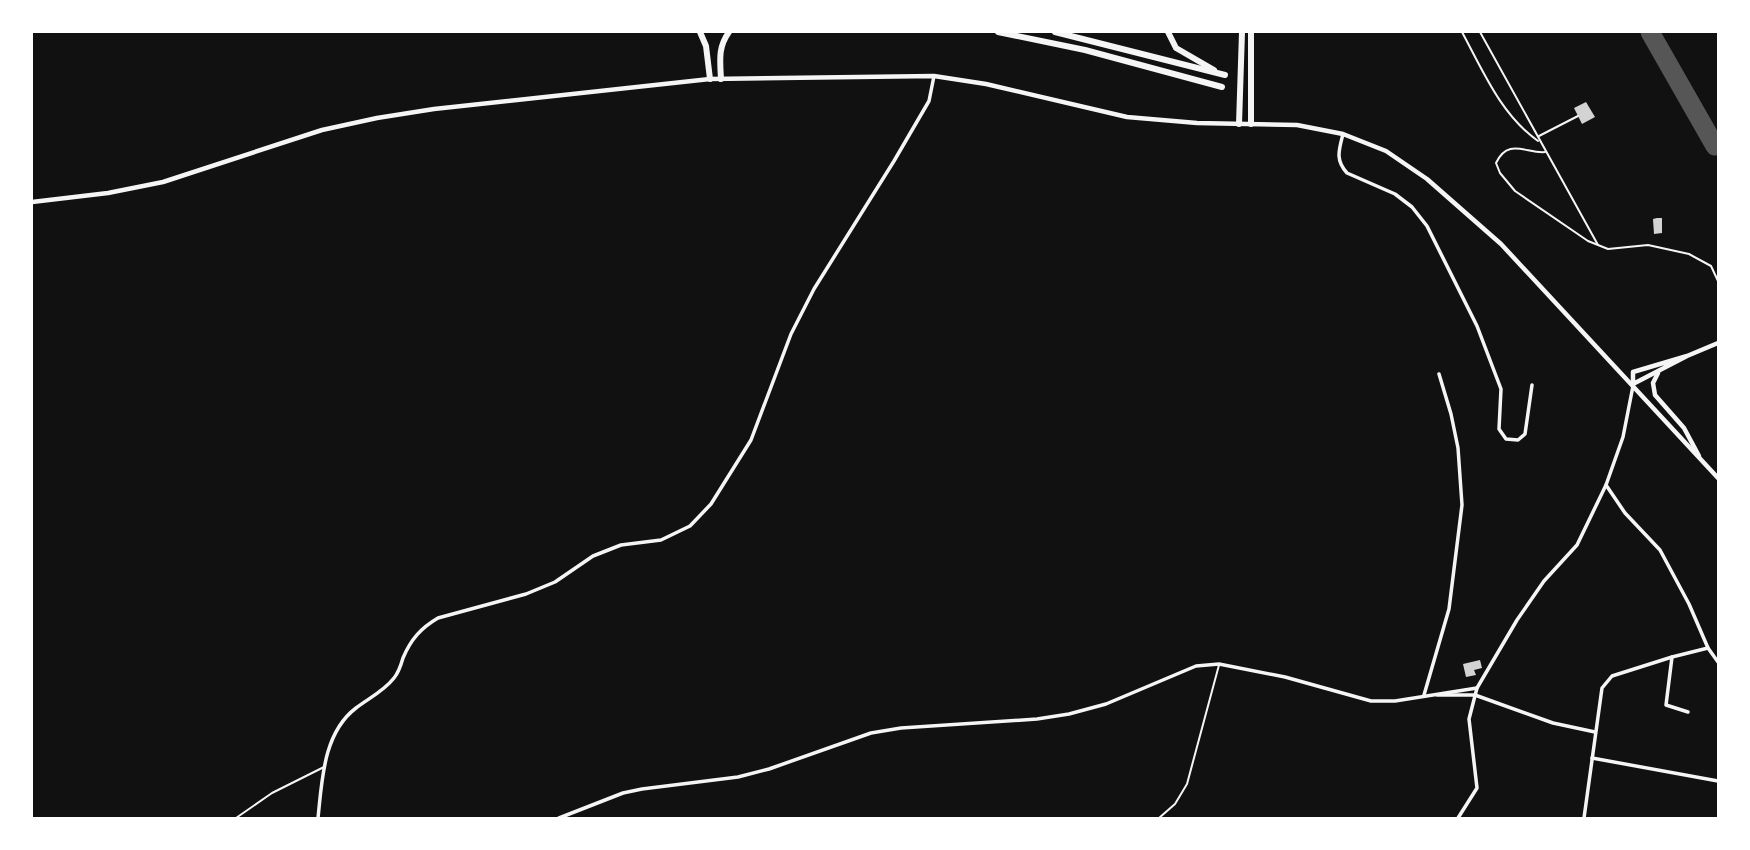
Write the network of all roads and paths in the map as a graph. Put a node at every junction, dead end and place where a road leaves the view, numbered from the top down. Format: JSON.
{"nodes":[{"id":1,"x":701,"y":32,"type":"edge"},
{"id":2,"x":729,"y":32,"type":"edge"},
{"id":3,"x":998,"y":32,"type":"edge"},
{"id":4,"x":1055,"y":32,"type":"edge"},
{"id":5,"x":1168,"y":32,"type":"edge"},
{"id":6,"x":1242,"y":32,"type":"edge"},
{"id":7,"x":1251,"y":32,"type":"edge"},
{"id":8,"x":1462,"y":32,"type":"edge"},
{"id":9,"x":1480,"y":32,"type":"edge"},
{"id":10,"x":934,"y":76,"type":"junction"},
{"id":11,"x":710,"y":79,"type":"junction"},
{"id":12,"x":721,"y":79,"type":"junction"},
{"id":13,"x":1222,"y":87,"type":"dead end"},
{"id":14,"x":1578,"y":116,"type":"dead end"},
{"id":15,"x":1239,"y":124,"type":"junction"},
{"id":16,"x":1251,"y":124,"type":"junction"},
{"id":17,"x":1343,"y":134,"type":"junction"},
{"id":18,"x":1537,"y":137,"type":"junction"},
{"id":19,"x":1541,"y":143,"type":"junction"},
{"id":20,"x":1545,"y":152,"type":"junction"},
{"id":21,"x":32,"y":202,"type":"edge"},
{"id":22,"x":1598,"y":246,"type":"junction"},
{"id":23,"x":1718,"y":281,"type":"edge"},
{"id":24,"x":1718,"y":343,"type":"edge"},
{"id":25,"x":1687,"y":356,"type":"junction"},
{"id":26,"x":1660,"y":370,"type":"junction"},
{"id":27,"x":1439,"y":374,"type":"dead end"},
{"id":28,"x":1633,"y":384,"type":"junction"},
{"id":29,"x":1532,"y":385,"type":"dead end"},
{"id":30,"x":1699,"y":457,"type":"junction"},
{"id":31,"x":1718,"y":478,"type":"edge"},
{"id":32,"x":1606,"y":485,"type":"junction"},
{"id":33,"x":1708,"y":648,"type":"junction"},
{"id":34,"x":1672,"y":657,"type":"junction"},
{"id":35,"x":1718,"y":662,"type":"edge"},
{"id":36,"x":1219,"y":664,"type":"junction"},
{"id":37,"x":1477,"y":688,"type":"junction"},
{"id":38,"x":1424,"y":695,"type":"junction"},
{"id":39,"x":1475,"y":695,"type":"junction"},
{"id":40,"x":1688,"y":712,"type":"dead end"},
{"id":41,"x":1595,"y":732,"type":"junction"},
{"id":42,"x":1592,"y":758,"type":"junction"},
{"id":43,"x":325,"y":767,"type":"junction"},
{"id":44,"x":1718,"y":781,"type":"edge"},
{"id":45,"x":236,"y":818,"type":"edge"},
{"id":46,"x":318,"y":818,"type":"edge"},
{"id":47,"x":559,"y":818,"type":"edge"},
{"id":48,"x":1159,"y":818,"type":"edge"},
{"id":49,"x":1458,"y":818,"type":"edge"},
{"id":50,"x":1584,"y":818,"type":"edge"}],
"edges":[{"from":1,"to":11,"type":"highway"},
{"from":2,"to":12,"type":"highway"},
{"from":3,"to":13,"type":"highway"},
{"from":4,"to":5,"type":"highway"},
{"from":6,"to":15,"type":"highway"},
{"from":7,"to":16,"type":"highway"},
{"from":8,"to":19,"type":"lane"},
{"from":9,"to":18,"type":"lane"},
{"from":10,"to":12,"type":"main road"},
{"from":10,"to":15,"type":"main road"},
{"from":10,"to":43,"type":"street"},
{"from":11,"to":12,"type":"main road"},
{"from":11,"to":21,"type":"main road"},
{"from":14,"to":18,"type":"lane"},
{"from":15,"to":16,"type":"main road"},
{"from":16,"to":17,"type":"main road"},
{"from":17,"to":28,"type":"main road"},
{"from":17,"to":29,"type":"street"},
{"from":18,"to":19,"type":"lane"},
{"from":19,"to":20,"type":"lane"},
{"from":20,"to":22,"type":"lane"},
{"from":20,"to":22,"type":"lane"},
{"from":22,"to":23,"type":"lane"},
{"from":24,"to":25,"type":"main road"},
{"from":25,"to":26,"type":"main road"},
{"from":25,"to":28,"type":"main road"},
{"from":26,"to":28,"type":"main road"},
{"from":26,"to":30,"type":"main road"},
{"from":27,"to":38,"type":"street"},
{"from":28,"to":30,"type":"main road"},
{"from":28,"to":32,"type":"street"},
{"from":30,"to":31,"type":"main road"},
{"from":32,"to":33,"type":"street"},
{"from":32,"to":37,"type":"street"},
{"from":33,"to":34,"type":"street"},
{"from":33,"to":35,"type":"street"},
{"from":34,"to":40,"type":"street"},
{"from":34,"to":41,"type":"street"},
{"from":36,"to":38,"type":"street"},
{"from":36,"to":47,"type":"street"},
{"from":36,"to":48,"type":"lane"},
{"from":37,"to":38,"type":"street"},
{"from":37,"to":39,"type":"street"},
{"from":38,"to":39,"type":"street"},
{"from":39,"to":41,"type":"street"},
{"from":39,"to":49,"type":"street"},
{"from":41,"to":42,"type":"street"},
{"from":42,"to":44,"type":"street"},
{"from":42,"to":50,"type":"street"},
{"from":43,"to":45,"type":"lane"},
{"from":43,"to":46,"type":"street"}]}
